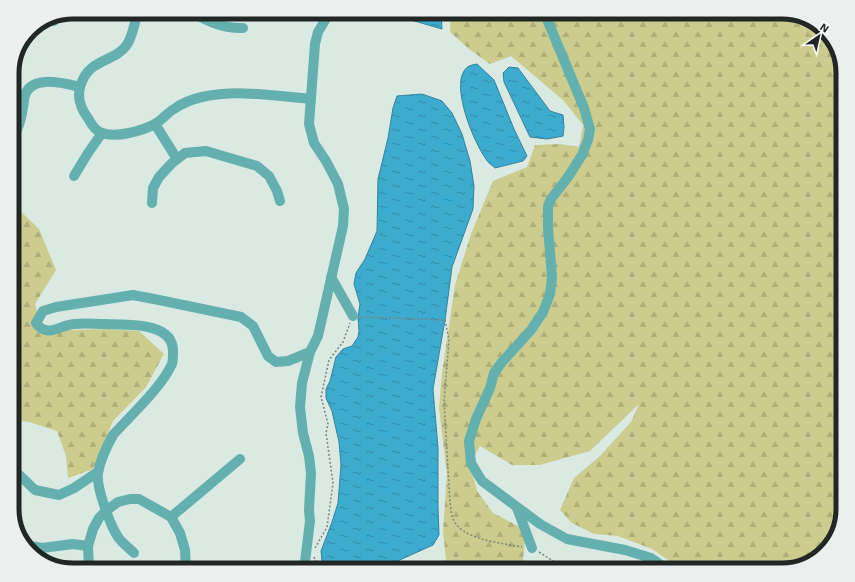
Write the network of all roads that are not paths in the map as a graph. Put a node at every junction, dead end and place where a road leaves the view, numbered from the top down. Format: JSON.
{"nodes":[{"id":1,"x":136,"y":19,"type":"edge"},
{"id":2,"x":204,"y":19,"type":"edge"},
{"id":3,"x":326,"y":19,"type":"edge"},
{"id":4,"x":547,"y":19,"type":"edge"},
{"id":5,"x":243,"y":28,"type":"dead end"},
{"id":6,"x":80,"y":87,"type":"junction"},
{"id":7,"x":311,"y":99,"type":"junction"},
{"id":8,"x":155,"y":124,"type":"junction"},
{"id":9,"x":19,"y":126,"type":"edge"},
{"id":10,"x":102,"y":133,"type":"junction"},
{"id":11,"x":177,"y":159,"type":"junction"},
{"id":12,"x":74,"y":176,"type":"dead end"},
{"id":13,"x":280,"y":201,"type":"dead end"},
{"id":14,"x":152,"y":203,"type":"dead end"},
{"id":15,"x":331,"y":277,"type":"junction"},
{"id":16,"x":353,"y":316,"type":"road end"},
{"id":17,"x":310,"y":352,"type":"junction"},
{"id":18,"x":240,"y":460,"type":"dead end"},
{"id":19,"x":98,"y":472,"type":"junction"},
{"id":20,"x":19,"y":475,"type":"edge"},
{"id":21,"x":517,"y":508,"type":"junction"},
{"id":22,"x":107,"y":510,"type":"junction"},
{"id":23,"x":171,"y":517,"type":"junction"},
{"id":24,"x":88,"y":546,"type":"junction"},
{"id":25,"x":35,"y":547,"type":"edge"},
{"id":26,"x":536,"y":550,"type":"road end"},
{"id":27,"x":134,"y":553,"type":"dead end"},
{"id":28,"x":89,"y":563,"type":"edge"},
{"id":29,"x":186,"y":563,"type":"edge"},
{"id":30,"x":305,"y":563,"type":"edge"},
{"id":31,"x":659,"y":563,"type":"edge"}],
"edges":[{"from":1,"to":6,"type":"street"},
{"from":2,"to":5,"type":"street"},
{"from":3,"to":7,"type":"street"},
{"from":4,"to":21,"type":"street"},
{"from":6,"to":9,"type":"street"},
{"from":6,"to":10,"type":"street"},
{"from":7,"to":8,"type":"street"},
{"from":7,"to":15,"type":"street"},
{"from":8,"to":10,"type":"street"},
{"from":8,"to":11,"type":"street"},
{"from":10,"to":12,"type":"street"},
{"from":11,"to":13,"type":"street"},
{"from":11,"to":14,"type":"street"},
{"from":15,"to":16,"type":"street"},
{"from":15,"to":17,"type":"street"},
{"from":17,"to":19,"type":"street"},
{"from":17,"to":30,"type":"street"},
{"from":18,"to":23,"type":"street"},
{"from":19,"to":20,"type":"street"},
{"from":19,"to":22,"type":"street"},
{"from":21,"to":26,"type":"street"},
{"from":21,"to":31,"type":"street"},
{"from":22,"to":23,"type":"street"},
{"from":22,"to":24,"type":"street"},
{"from":22,"to":27,"type":"street"},
{"from":23,"to":29,"type":"street"},
{"from":24,"to":25,"type":"street"},
{"from":24,"to":28,"type":"street"}]}
